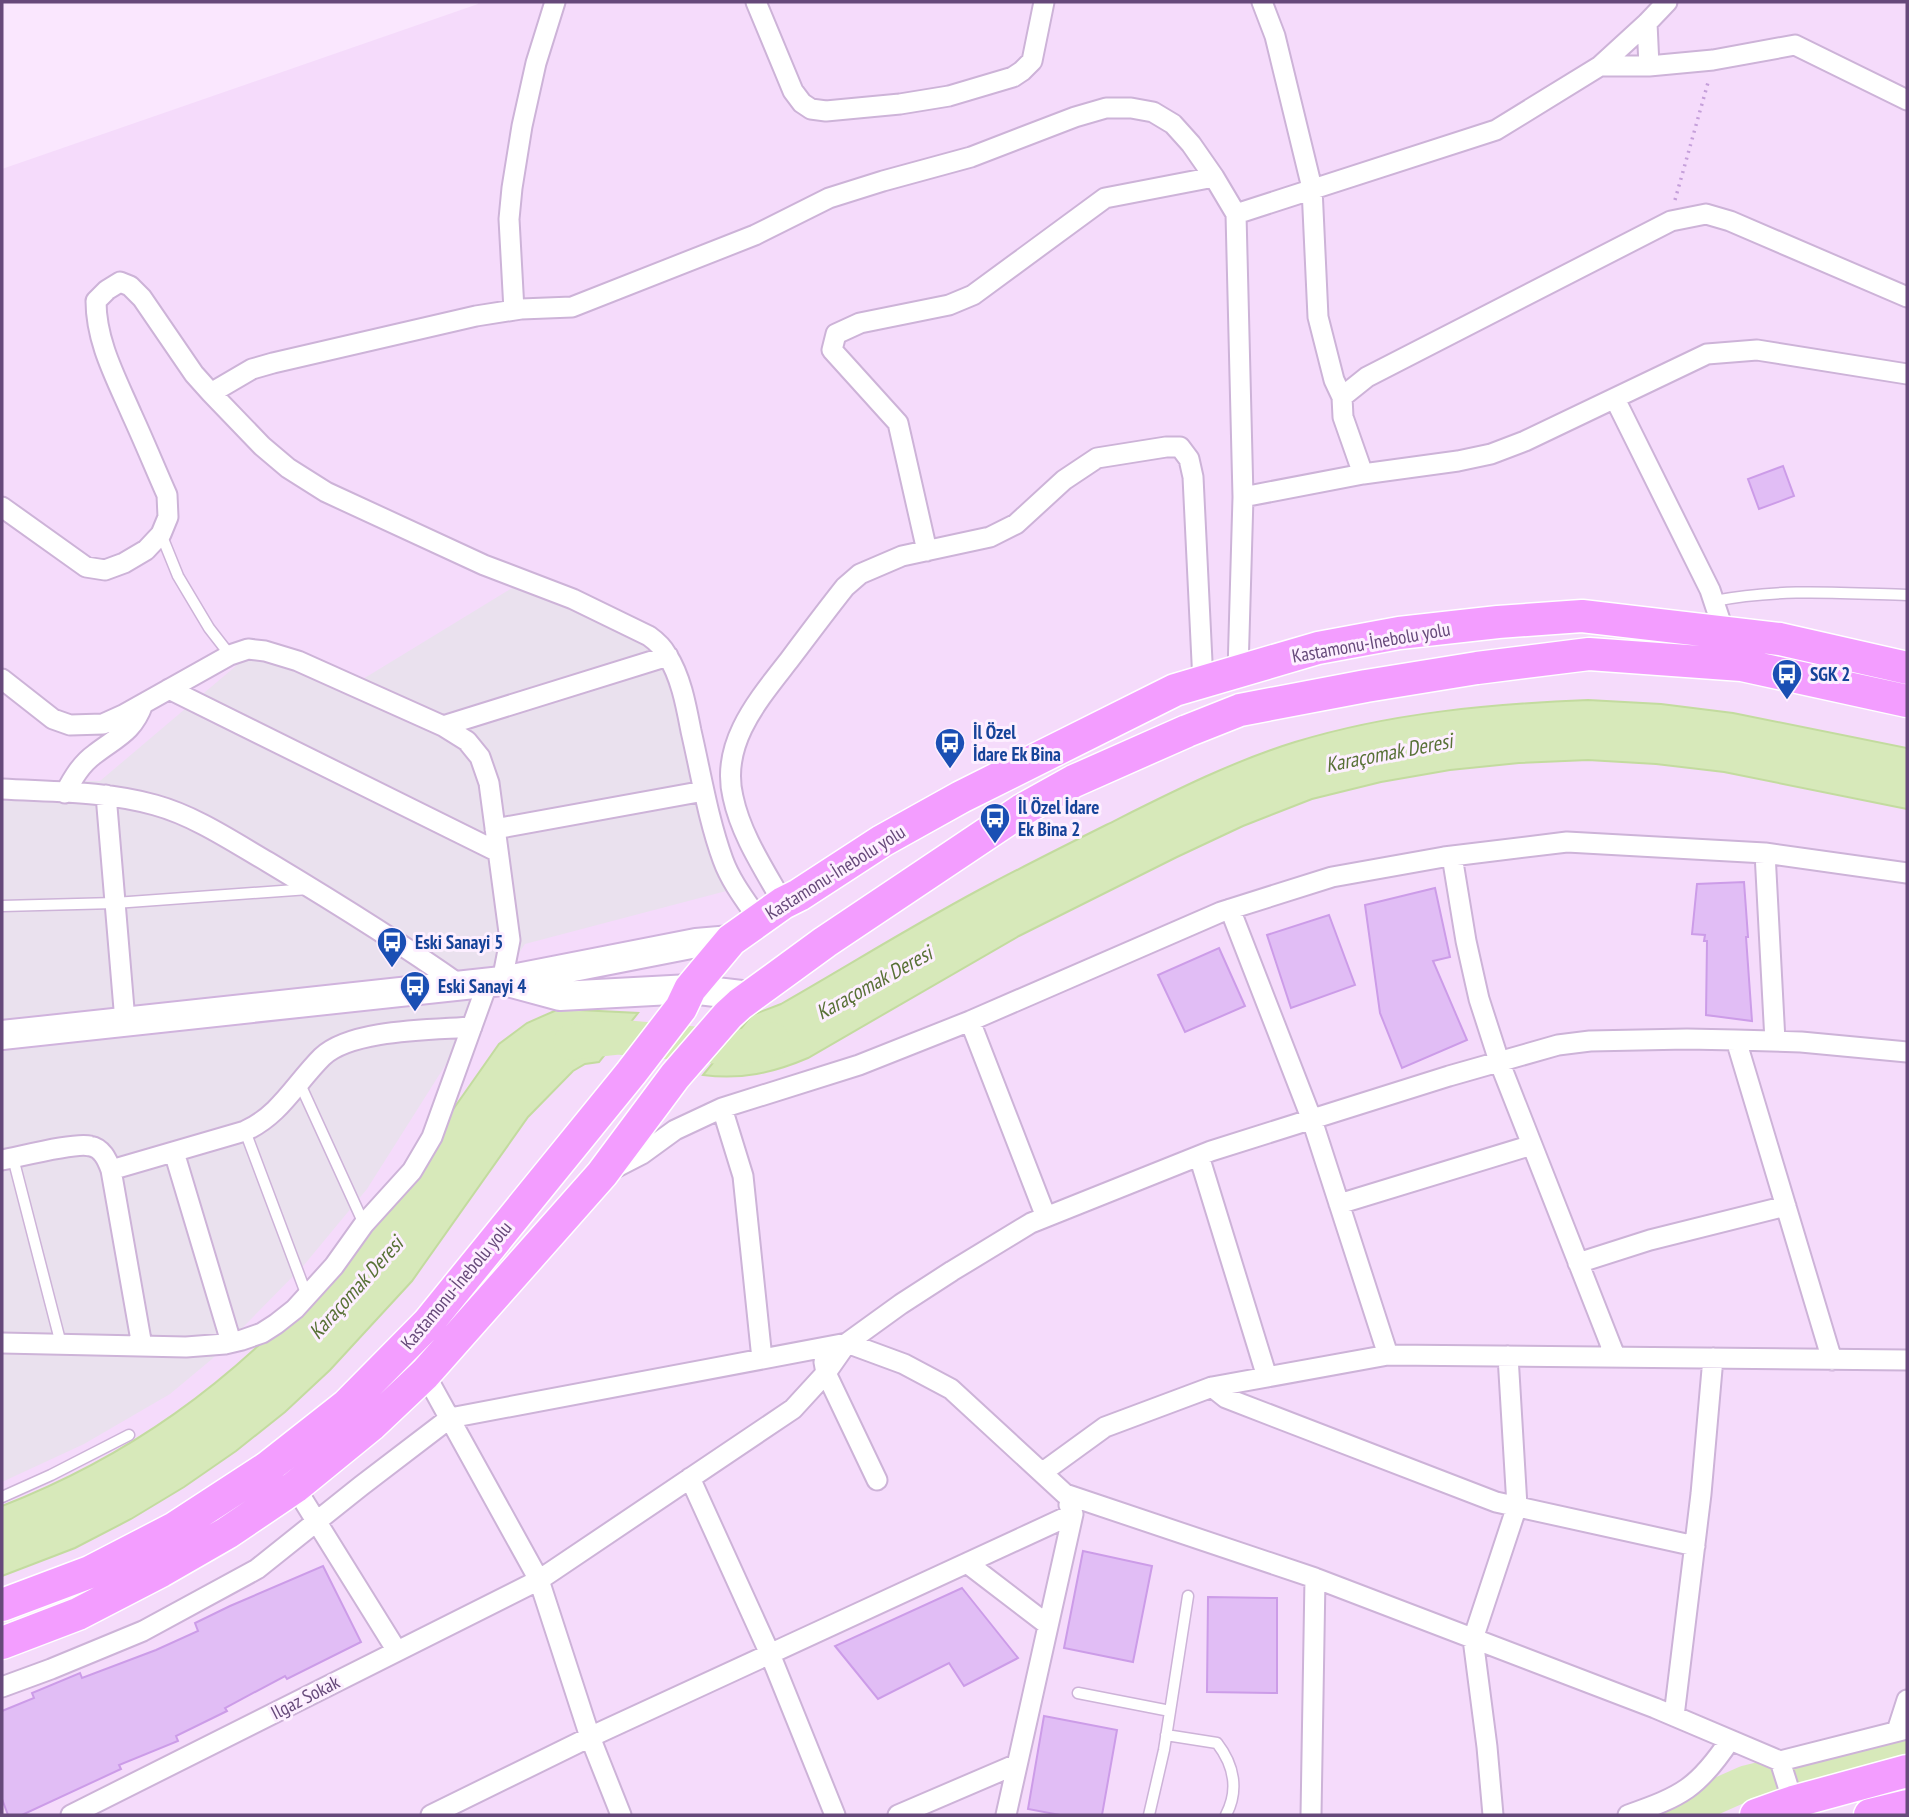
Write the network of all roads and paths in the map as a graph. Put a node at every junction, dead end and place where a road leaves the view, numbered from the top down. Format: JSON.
{"nodes":[{"id":1,"x":555,"y":2,"type":"edge"},
{"id":2,"x":756,"y":2,"type":"edge"},
{"id":3,"x":1044,"y":2,"type":"edge"},
{"id":4,"x":1262,"y":2,"type":"edge"},
{"id":5,"x":1667,"y":2,"type":"edge"},
{"id":6,"x":1647,"y":23,"type":"junction"},
{"id":7,"x":1713,"y":60,"type":"junction"},
{"id":8,"x":1600,"y":66,"type":"junction"},
{"id":9,"x":1649,"y":66,"type":"junction"},
{"id":10,"x":1907,"y":100,"type":"edge"},
{"id":11,"x":1214,"y":177,"type":"junction"},
{"id":12,"x":1312,"y":188,"type":"junction"},
{"id":13,"x":1236,"y":214,"type":"junction"},
{"id":14,"x":1671,"y":221,"type":"junction"},
{"id":15,"x":1907,"y":297,"type":"edge"},
{"id":16,"x":514,"y":310,"type":"junction"},
{"id":17,"x":1907,"y":374,"type":"edge"},
{"id":18,"x":211,"y":393,"type":"junction"},
{"id":19,"x":1342,"y":397,"type":"junction"},
{"id":20,"x":1615,"y":399,"type":"junction"},
{"id":21,"x":1363,"y":474,"type":"junction"},
{"id":22,"x":1243,"y":497,"type":"junction"},
{"id":23,"x":2,"y":507,"type":"edge"},
{"id":24,"x":161,"y":534,"type":"junction"},
{"id":25,"x":926,"y":551,"type":"junction"},
{"id":26,"x":1907,"y":595,"type":"edge"},
{"id":27,"x":1714,"y":601,"type":"junction"},
{"id":28,"x":1724,"y":632,"type":"junction"},
{"id":29,"x":230,"y":654,"type":"junction"},
{"id":30,"x":668,"y":656,"type":"junction"},
{"id":31,"x":1907,"y":668,"type":"edge"},
{"id":32,"x":1238,"y":671,"type":"junction"},
{"id":33,"x":2,"y":679,"type":"edge"},
{"id":34,"x":1203,"y":682,"type":"junction"},
{"id":35,"x":169,"y":689,"type":"junction"},
{"id":36,"x":1907,"y":701,"type":"edge"},
{"id":37,"x":143,"y":704,"type":"junction"},
{"id":38,"x":443,"y":726,"type":"junction"},
{"id":39,"x":2,"y":789,"type":"edge"},
{"id":40,"x":704,"y":791,"type":"junction"},
{"id":41,"x":65,"y":793,"type":"junction"},
{"id":42,"x":106,"y":795,"type":"junction"},
{"id":43,"x":495,"y":829,"type":"junction"},
{"id":44,"x":882,"y":841,"type":"junction"},
{"id":45,"x":498,"y":852,"type":"junction"},
{"id":46,"x":1765,"y":853,"type":"junction"},
{"id":47,"x":1452,"y":856,"type":"junction"},
{"id":48,"x":1907,"y":873,"type":"edge"},
{"id":49,"x":910,"y":885,"type":"junction"},
{"id":50,"x":313,"y":889,"type":"junction"},
{"id":51,"x":115,"y":902,"type":"junction"},
{"id":52,"x":2,"y":906,"type":"edge"},
{"id":53,"x":780,"y":906,"type":"junction"},
{"id":54,"x":1230,"y":909,"type":"junction"},
{"id":55,"x":731,"y":940,"type":"junction"},
{"id":56,"x":825,"y":942,"type":"junction"},
{"id":57,"x":495,"y":981,"type":"junction"},
{"id":58,"x":460,"y":985,"type":"junction"},
{"id":59,"x":686,"y":999,"type":"junction"},
{"id":60,"x":739,"y":1005,"type":"junction"},
{"id":61,"x":125,"y":1021,"type":"junction"},
{"id":62,"x":970,"y":1021,"type":"junction"},
{"id":63,"x":472,"y":1027,"type":"junction"},
{"id":64,"x":2,"y":1035,"type":"edge"},
{"id":65,"x":1737,"y":1040,"type":"junction"},
{"id":66,"x":1775,"y":1041,"type":"junction"},
{"id":67,"x":1907,"y":1052,"type":"edge"},
{"id":68,"x":1499,"y":1061,"type":"junction"},
{"id":69,"x":300,"y":1083,"type":"junction"},
{"id":70,"x":722,"y":1108,"type":"junction"},
{"id":71,"x":1312,"y":1119,"type":"junction"},
{"id":72,"x":245,"y":1131,"type":"junction"},
{"id":73,"x":1532,"y":1144,"type":"junction"},
{"id":74,"x":174,"y":1152,"type":"junction"},
{"id":75,"x":1199,"y":1156,"type":"junction"},
{"id":76,"x":7,"y":1159,"type":"edge"},
{"id":77,"x":111,"y":1170,"type":"junction"},
{"id":78,"x":602,"y":1174,"type":"junction"},
{"id":79,"x":1339,"y":1204,"type":"junction"},
{"id":80,"x":1786,"y":1206,"type":"junction"},
{"id":81,"x":1046,"y":1217,"type":"junction"},
{"id":82,"x":364,"y":1224,"type":"junction"},
{"id":83,"x":1578,"y":1263,"type":"junction"},
{"id":84,"x":307,"y":1296,"type":"junction"},
{"id":85,"x":231,"y":1342,"type":"junction"},
{"id":86,"x":2,"y":1343,"type":"edge"},
{"id":87,"x":847,"y":1343,"type":"junction"},
{"id":88,"x":407,"y":1344,"type":"junction"},
{"id":89,"x":61,"y":1345,"type":"junction"},
{"id":90,"x":142,"y":1346,"type":"junction"},
{"id":91,"x":822,"y":1348,"type":"junction"},
{"id":92,"x":1388,"y":1355,"type":"junction"},
{"id":93,"x":1508,"y":1356,"type":"junction"},
{"id":94,"x":1615,"y":1356,"type":"junction"},
{"id":95,"x":1713,"y":1358,"type":"junction"},
{"id":96,"x":762,"y":1359,"type":"junction"},
{"id":97,"x":1832,"y":1360,"type":"junction"},
{"id":98,"x":1907,"y":1360,"type":"edge"},
{"id":99,"x":826,"y":1373,"type":"junction"},
{"id":100,"x":425,"y":1374,"type":"junction"},
{"id":101,"x":1267,"y":1377,"type":"junction"},
{"id":102,"x":1212,"y":1387,"type":"junction"},
{"id":103,"x":450,"y":1418,"type":"junction"},
{"id":104,"x":128,"y":1435,"type":"dead end"},
{"id":105,"x":1042,"y":1472,"type":"junction"},
{"id":106,"x":690,"y":1478,"type":"junction"},
{"id":107,"x":877,"y":1480,"type":"dead end"},
{"id":108,"x":295,"y":1487,"type":"junction"},
{"id":109,"x":1065,"y":1494,"type":"junction"},
{"id":110,"x":2,"y":1497,"type":"edge"},
{"id":111,"x":1517,"y":1506,"type":"junction"},
{"id":112,"x":1073,"y":1514,"type":"junction"},
{"id":113,"x":316,"y":1522,"type":"junction"},
{"id":114,"x":1695,"y":1546,"type":"junction"},
{"id":115,"x":967,"y":1563,"type":"junction"},
{"id":116,"x":1315,"y":1578,"type":"junction"},
{"id":117,"x":539,"y":1580,"type":"junction"},
{"id":118,"x":1188,"y":1596,"type":"dead end"},
{"id":119,"x":2,"y":1605,"type":"edge"},
{"id":120,"x":1048,"y":1625,"type":"junction"},
{"id":121,"x":1473,"y":1639,"type":"junction"},
{"id":122,"x":2,"y":1643,"type":"edge"},
{"id":123,"x":397,"y":1651,"type":"junction"},
{"id":124,"x":770,"y":1654,"type":"junction"},
{"id":125,"x":2,"y":1687,"type":"edge"},
{"id":126,"x":1078,"y":1693,"type":"dead end"},
{"id":127,"x":1907,"y":1700,"type":"edge"},
{"id":128,"x":1170,"y":1711,"type":"junction"},
{"id":129,"x":1674,"y":1716,"type":"junction"},
{"id":130,"x":1902,"y":1730,"type":"edge"},
{"id":131,"x":1166,"y":1735,"type":"junction"},
{"id":132,"x":590,"y":1737,"type":"junction"},
{"id":133,"x":1730,"y":1740,"type":"junction"},
{"id":134,"x":1780,"y":1761,"type":"junction"},
{"id":135,"x":1017,"y":1764,"type":"junction"},
{"id":136,"x":1907,"y":1771,"type":"edge"},
{"id":137,"x":1793,"y":1802,"type":"junction"},
{"id":138,"x":1907,"y":1806,"type":"edge"},
{"id":139,"x":71,"y":1815,"type":"edge"},
{"id":140,"x":431,"y":1815,"type":"edge"},
{"id":141,"x":621,"y":1815,"type":"edge"},
{"id":142,"x":835,"y":1815,"type":"edge"},
{"id":143,"x":898,"y":1815,"type":"edge"},
{"id":144,"x":1006,"y":1815,"type":"edge"},
{"id":145,"x":1149,"y":1815,"type":"edge"},
{"id":146,"x":1226,"y":1815,"type":"edge"},
{"id":147,"x":1311,"y":1815,"type":"edge"},
{"id":148,"x":1493,"y":1815,"type":"edge"},
{"id":149,"x":1628,"y":1815,"type":"edge"},
{"id":150,"x":1756,"y":1815,"type":"edge"},
{"id":151,"x":1870,"y":1815,"type":"edge"}],
"edges":[{"from":1,"to":16,"type":"street"},
{"from":2,"to":3,"type":"street"},
{"from":4,"to":12,"type":"street"},
{"from":5,"to":6,"type":"street"},
{"from":6,"to":8,"type":"street"},
{"from":6,"to":9,"type":"street"},
{"from":7,"to":9,"type":"street"},
{"from":7,"to":10,"type":"street"},
{"from":7,"to":14,"type":"path"},
{"from":8,"to":9,"type":"street"},
{"from":8,"to":12,"type":"street"},
{"from":11,"to":13,"type":"street"},
{"from":11,"to":16,"type":"street"},
{"from":11,"to":25,"type":"street"},
{"from":12,"to":13,"type":"street"},
{"from":12,"to":19,"type":"street"},
{"from":13,"to":22,"type":"street"},
{"from":14,"to":15,"type":"street"},
{"from":14,"to":19,"type":"street"},
{"from":16,"to":18,"type":"street"},
{"from":17,"to":20,"type":"street"},
{"from":18,"to":24,"type":"street"},
{"from":18,"to":30,"type":"street"},
{"from":19,"to":21,"type":"street"},
{"from":20,"to":21,"type":"street"},
{"from":20,"to":27,"type":"street"},
{"from":21,"to":22,"type":"street"},
{"from":22,"to":32,"type":"street"},
{"from":23,"to":24,"type":"street"},
{"from":24,"to":29,"type":"lane"},
{"from":25,"to":34,"type":"street"},
{"from":25,"to":53,"type":"street"},
{"from":26,"to":27,"type":"lane"},
{"from":27,"to":28,"type":"street"},
{"from":28,"to":31,"type":"main road","name":"Kastamonu-İnebolu yolu"},
{"from":28,"to":32,"type":"main road","name":"Kastamonu-İnebolu yolu"},
{"from":29,"to":35,"type":"street"},
{"from":29,"to":38,"type":"street"},
{"from":30,"to":38,"type":"street"},
{"from":30,"to":40,"type":"street"},
{"from":32,"to":34,"type":"main road","name":"Kastamonu-İnebolu yolu"},
{"from":33,"to":37,"type":"street"},
{"from":34,"to":44,"type":"main road","name":"Kastamonu-İnebolu yolu"},
{"from":35,"to":37,"type":"street"},
{"from":35,"to":45,"type":"street"},
{"from":36,"to":49,"type":"main road"},
{"from":37,"to":41,"type":"street"},
{"from":38,"to":43,"type":"street"},
{"from":39,"to":41,"type":"street"},
{"from":40,"to":43,"type":"street"},
{"from":40,"to":53,"type":"street"},
{"from":41,"to":42,"type":"street"},
{"from":42,"to":50,"type":"street"},
{"from":42,"to":51,"type":"street"},
{"from":43,"to":45,"type":"street"},
{"from":44,"to":49,"type":"main road"},
{"from":44,"to":53,"type":"main road","name":"Kastamonu-İnebolu yolu"},
{"from":45,"to":57,"type":"street"},
{"from":46,"to":47,"type":"street"},
{"from":46,"to":48,"type":"street"},
{"from":46,"to":66,"type":"street"},
{"from":47,"to":54,"type":"street"},
{"from":47,"to":68,"type":"street"},
{"from":49,"to":56,"type":"main road"},
{"from":50,"to":51,"type":"lane"},
{"from":50,"to":58,"type":"street"},
{"from":51,"to":52,"type":"lane"},
{"from":51,"to":61,"type":"street"},
{"from":53,"to":55,"type":"main road","name":"Kastamonu-İnebolu yolu"},
{"from":53,"to":56,"type":"main road"},
{"from":54,"to":62,"type":"street"},
{"from":54,"to":71,"type":"street"},
{"from":55,"to":57,"type":"main road"},
{"from":55,"to":59,"type":"main road","name":"Kastamonu-İnebolu yolu"},
{"from":56,"to":60,"type":"main road"},
{"from":57,"to":58,"type":"main road"},
{"from":57,"to":59,"type":"main road"},
{"from":57,"to":63,"type":"street"},
{"from":58,"to":61,"type":"main road"},
{"from":59,"to":60,"type":"main road"},
{"from":59,"to":88,"type":"main road","name":"Kastamonu-İnebolu yolu"},
{"from":60,"to":78,"type":"main road"},
{"from":61,"to":64,"type":"main road"},
{"from":62,"to":70,"type":"street"},
{"from":62,"to":81,"type":"street"},
{"from":63,"to":69,"type":"street"},
{"from":63,"to":82,"type":"street"},
{"from":65,"to":66,"type":"street"},
{"from":65,"to":68,"type":"street"},
{"from":65,"to":80,"type":"street"},
{"from":66,"to":67,"type":"street"},
{"from":68,"to":71,"type":"street"},
{"from":68,"to":73,"type":"street"},
{"from":69,"to":72,"type":"street"},
{"from":69,"to":82,"type":"lane"},
{"from":70,"to":78,"type":"street"},
{"from":70,"to":96,"type":"street"},
{"from":71,"to":75,"type":"street"},
{"from":71,"to":79,"type":"street"},
{"from":72,"to":74,"type":"street"},
{"from":72,"to":84,"type":"lane"},
{"from":73,"to":79,"type":"street"},
{"from":73,"to":83,"type":"street"},
{"from":74,"to":77,"type":"street"},
{"from":74,"to":85,"type":"street"},
{"from":75,"to":81,"type":"street"},
{"from":75,"to":101,"type":"street"},
{"from":76,"to":77,"type":"street"},
{"from":76,"to":89,"type":"lane"},
{"from":77,"to":90,"type":"street"},
{"from":78,"to":100,"type":"main road"},
{"from":79,"to":92,"type":"street"},
{"from":80,"to":83,"type":"street"},
{"from":80,"to":97,"type":"street"},
{"from":81,"to":87,"type":"street"},
{"from":82,"to":84,"type":"street"},
{"from":83,"to":94,"type":"street"},
{"from":84,"to":85,"type":"street"},
{"from":85,"to":90,"type":"street"},
{"from":86,"to":89,"type":"street"},
{"from":87,"to":91,"type":"street"},
{"from":87,"to":99,"type":"street","name":"Ilgaz Sokak"},
{"from":87,"to":105,"type":"street"},
{"from":88,"to":100,"type":"street"},
{"from":88,"to":119,"type":"main road","name":"Kastamonu-İnebolu yolu"},
{"from":89,"to":90,"type":"street"},
{"from":91,"to":96,"type":"street"},
{"from":91,"to":99,"type":"street"},
{"from":92,"to":93,"type":"street"},
{"from":92,"to":101,"type":"street"},
{"from":93,"to":94,"type":"street"},
{"from":93,"to":111,"type":"street"},
{"from":94,"to":95,"type":"street"},
{"from":95,"to":97,"type":"street"},
{"from":95,"to":114,"type":"street"},
{"from":96,"to":103,"type":"street"},
{"from":97,"to":98,"type":"street"},
{"from":99,"to":106,"type":"street","name":"Ilgaz Sokak"},
{"from":99,"to":107,"type":"street"},
{"from":100,"to":103,"type":"street"},
{"from":100,"to":108,"type":"main road"},
{"from":101,"to":102,"type":"street"},
{"from":102,"to":105,"type":"street"},
{"from":102,"to":111,"type":"street"},
{"from":103,"to":113,"type":"street"},
{"from":103,"to":117,"type":"street"},
{"from":104,"to":110,"type":"lane"},
{"from":105,"to":109,"type":"street"},
{"from":106,"to":117,"type":"street","name":"Ilgaz Sokak"},
{"from":106,"to":124,"type":"street"},
{"from":108,"to":113,"type":"street"},
{"from":108,"to":122,"type":"main road"},
{"from":109,"to":112,"type":"street"},
{"from":109,"to":116,"type":"street"},
{"from":111,"to":114,"type":"street"},
{"from":111,"to":121,"type":"street"},
{"from":112,"to":115,"type":"street"},
{"from":112,"to":120,"type":"street"},
{"from":113,"to":123,"type":"street"},
{"from":113,"to":125,"type":"street"},
{"from":114,"to":129,"type":"street"},
{"from":115,"to":120,"type":"street"},
{"from":115,"to":124,"type":"street"},
{"from":116,"to":121,"type":"street"},
{"from":116,"to":147,"type":"street"},
{"from":117,"to":123,"type":"street","name":"Ilgaz Sokak"},
{"from":117,"to":132,"type":"street"},
{"from":118,"to":128,"type":"lane"},
{"from":120,"to":135,"type":"street"},
{"from":121,"to":129,"type":"street"},
{"from":121,"to":148,"type":"street"},
{"from":123,"to":139,"type":"street","name":"Ilgaz Sokak"},
{"from":124,"to":132,"type":"street"},
{"from":124,"to":142,"type":"street"},
{"from":126,"to":128,"type":"lane"},
{"from":127,"to":130,"type":"street"},
{"from":128,"to":131,"type":"lane"},
{"from":129,"to":133,"type":"street"},
{"from":130,"to":134,"type":"street"},
{"from":131,"to":145,"type":"lane"},
{"from":131,"to":146,"type":"lane"},
{"from":132,"to":140,"type":"street"},
{"from":132,"to":141,"type":"street"},
{"from":133,"to":134,"type":"street"},
{"from":133,"to":149,"type":"street"},
{"from":134,"to":137,"type":"street"},
{"from":135,"to":143,"type":"street"},
{"from":135,"to":144,"type":"street"},
{"from":136,"to":137,"type":"main road"},
{"from":137,"to":150,"type":"main road"},
{"from":138,"to":151,"type":"main road"}]}
